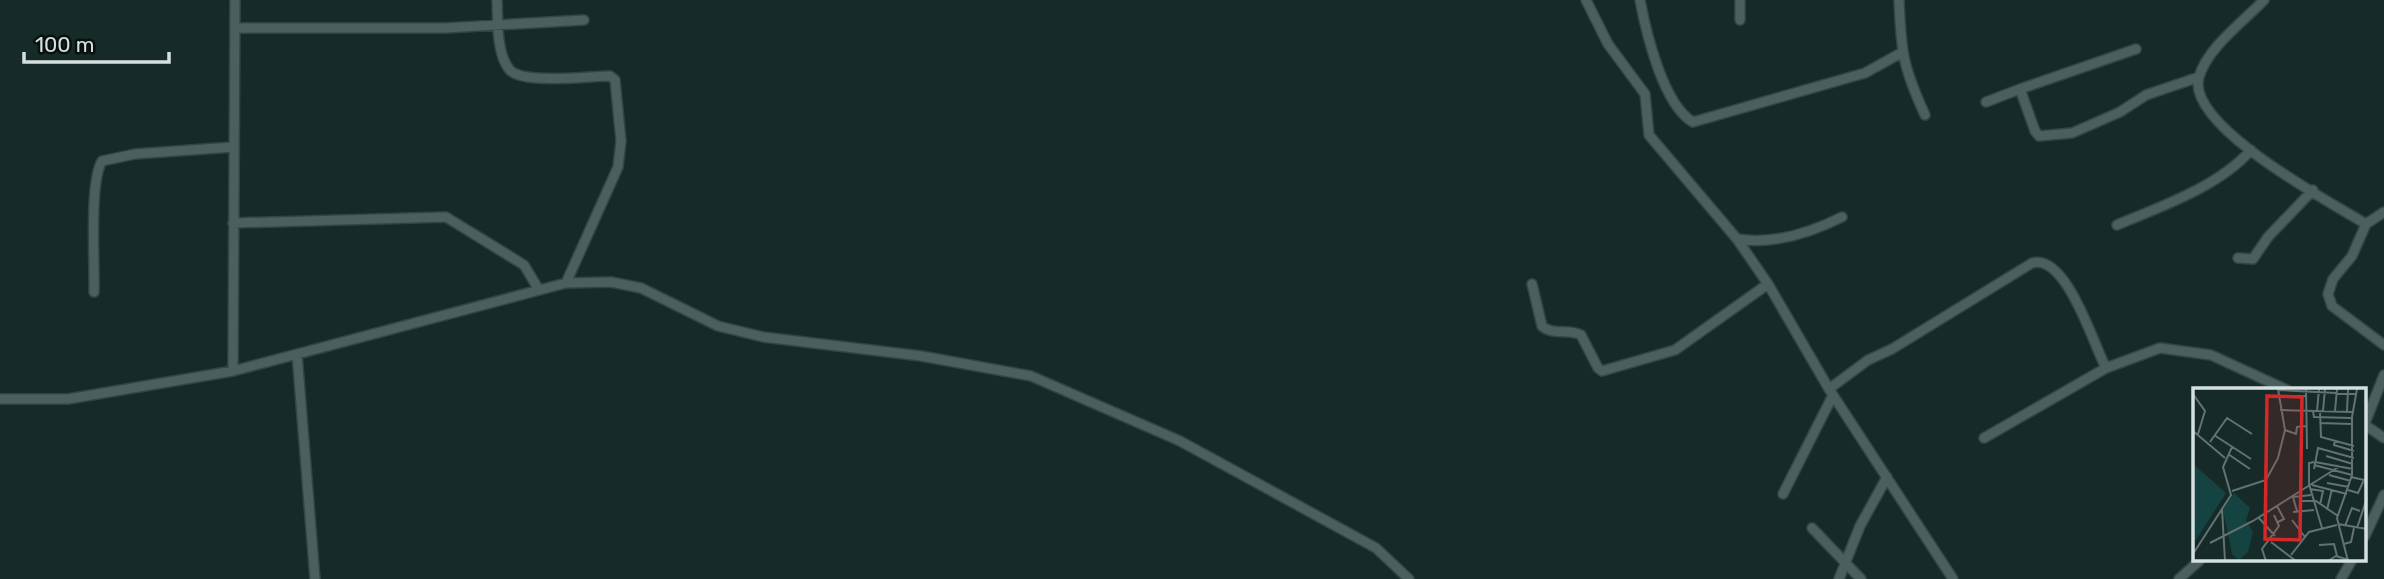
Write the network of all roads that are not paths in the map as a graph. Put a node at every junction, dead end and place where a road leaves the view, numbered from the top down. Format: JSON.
{"nodes":[{"id":1,"x":235,"y":0,"type":"edge"},
{"id":2,"x":497,"y":0,"type":"edge"},
{"id":3,"x":1586,"y":0,"type":"edge"},
{"id":4,"x":1640,"y":0,"type":"edge"},
{"id":5,"x":1740,"y":0,"type":"edge"},
{"id":6,"x":1899,"y":0,"type":"edge"},
{"id":7,"x":2264,"y":0,"type":"edge"},
{"id":8,"x":584,"y":20,"type":"dead end"},
{"id":9,"x":1740,"y":20,"type":"dead end"},
{"id":10,"x":499,"y":26,"type":"junction"},
{"id":11,"x":235,"y":28,"type":"junction"},
{"id":12,"x":2136,"y":49,"type":"dead end"},
{"id":13,"x":1901,"y":53,"type":"junction"},
{"id":14,"x":2199,"y":77,"type":"junction"},
{"id":15,"x":2020,"y":89,"type":"junction"},
{"id":16,"x":1986,"y":102,"type":"dead end"},
{"id":17,"x":1925,"y":115,"type":"dead end"},
{"id":18,"x":233,"y":147,"type":"junction"},
{"id":19,"x":2251,"y":150,"type":"junction"},
{"id":20,"x":2313,"y":190,"type":"junction"},
{"id":21,"x":2384,"y":212,"type":"edge"},
{"id":22,"x":1842,"y":217,"type":"dead end"},
{"id":23,"x":233,"y":223,"type":"junction"},
{"id":24,"x":2366,"y":224,"type":"junction"},
{"id":25,"x":2117,"y":225,"type":"dead end"},
{"id":26,"x":1737,"y":239,"type":"junction"},
{"id":27,"x":2238,"y":258,"type":"dead end"},
{"id":28,"x":566,"y":283,"type":"junction"},
{"id":29,"x":1532,"y":284,"type":"dead end"},
{"id":30,"x":1768,"y":284,"type":"junction"},
{"id":31,"x":539,"y":290,"type":"junction"},
{"id":32,"x":94,"y":292,"type":"dead end"},
{"id":33,"x":2384,"y":345,"type":"edge"},
{"id":34,"x":297,"y":354,"type":"junction"},
{"id":35,"x":2106,"y":368,"type":"junction"},
{"id":36,"x":233,"y":371,"type":"junction"},
{"id":37,"x":2384,"y":375,"type":"edge"},
{"id":38,"x":2283,"y":388,"type":"edge"},
{"id":39,"x":1831,"y":392,"type":"junction"},
{"id":40,"x":0,"y":399,"type":"edge"},
{"id":41,"x":2366,"y":421,"type":"edge"},
{"id":42,"x":2366,"y":425,"type":"edge"},
{"id":43,"x":1984,"y":438,"type":"dead end"},
{"id":44,"x":2384,"y":438,"type":"edge"},
{"id":45,"x":1887,"y":477,"type":"junction"},
{"id":46,"x":1783,"y":495,"type":"dead end"},
{"id":47,"x":2384,"y":495,"type":"edge"},
{"id":48,"x":1812,"y":527,"type":"dead end"},
{"id":49,"x":2366,"y":534,"type":"edge"},
{"id":50,"x":2198,"y":562,"type":"edge"},
{"id":51,"x":2351,"y":562,"type":"edge"},
{"id":52,"x":1847,"y":565,"type":"junction"},
{"id":53,"x":315,"y":579,"type":"edge"},
{"id":54,"x":1409,"y":579,"type":"edge"},
{"id":55,"x":1839,"y":579,"type":"edge"},
{"id":56,"x":1861,"y":579,"type":"edge"},
{"id":57,"x":1953,"y":579,"type":"edge"},
{"id":58,"x":2179,"y":579,"type":"edge"},
{"id":59,"x":2341,"y":579,"type":"edge"}],
"edges":[{"from":1,"to":11,"type":"street"},
{"from":2,"to":10,"type":"street"},
{"from":3,"to":26,"type":"street"},
{"from":4,"to":13,"type":"street"},
{"from":5,"to":9,"type":"street"},
{"from":6,"to":13,"type":"street"},
{"from":7,"to":14,"type":"street"},
{"from":8,"to":10,"type":"street"},
{"from":10,"to":11,"type":"street"},
{"from":10,"to":28,"type":"street"},
{"from":11,"to":18,"type":"street"},
{"from":12,"to":15,"type":"street"},
{"from":13,"to":17,"type":"street"},
{"from":14,"to":15,"type":"street"},
{"from":14,"to":19,"type":"street"},
{"from":15,"to":16,"type":"street"},
{"from":18,"to":23,"type":"street"},
{"from":18,"to":32,"type":"street"},
{"from":19,"to":20,"type":"street"},
{"from":19,"to":25,"type":"street"},
{"from":20,"to":24,"type":"street"},
{"from":20,"to":27,"type":"street"},
{"from":21,"to":24,"type":"street"},
{"from":22,"to":26,"type":"street"},
{"from":23,"to":31,"type":"street"},
{"from":23,"to":36,"type":"street"},
{"from":24,"to":33,"type":"street"},
{"from":26,"to":30,"type":"street"},
{"from":28,"to":31,"type":"street"},
{"from":28,"to":54,"type":"street"},
{"from":29,"to":30,"type":"street"},
{"from":30,"to":39,"type":"street"},
{"from":31,"to":34,"type":"street"},
{"from":34,"to":36,"type":"street"},
{"from":34,"to":53,"type":"street"},
{"from":35,"to":38,"type":"street"},
{"from":35,"to":39,"type":"street"},
{"from":35,"to":43,"type":"street"},
{"from":36,"to":40,"type":"street"},
{"from":37,"to":41,"type":"street"},
{"from":39,"to":45,"type":"street"},
{"from":39,"to":46,"type":"street"},
{"from":42,"to":44,"type":"street"},
{"from":45,"to":52,"type":"street"},
{"from":45,"to":57,"type":"street"},
{"from":47,"to":49,"type":"street"},
{"from":48,"to":52,"type":"street"},
{"from":50,"to":58,"type":"street"},
{"from":51,"to":59,"type":"street"},
{"from":52,"to":55,"type":"street"},
{"from":52,"to":56,"type":"street"}]}
